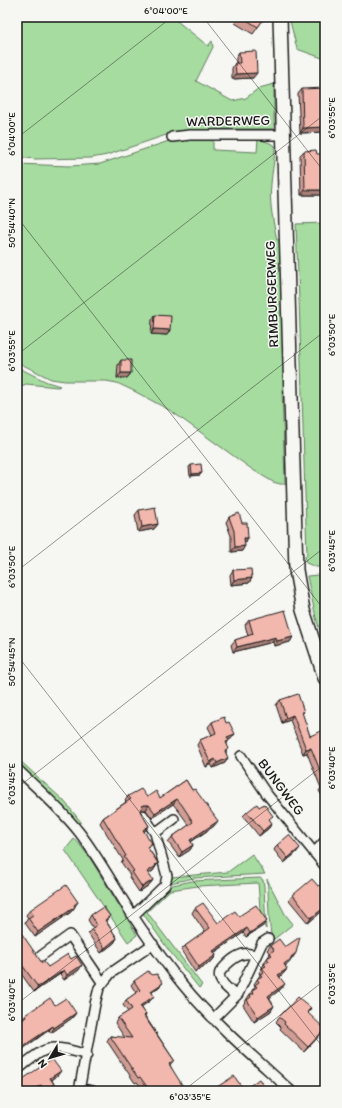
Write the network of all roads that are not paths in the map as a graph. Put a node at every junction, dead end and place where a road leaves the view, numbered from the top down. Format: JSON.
{"nodes":[{"id":1,"x":280,"y":17,"type":"edge"},
{"id":2,"x":284,"y":135,"type":"junction"},
{"id":3,"x":172,"y":137,"type":"dead end"},
{"id":4,"x":325,"y":678,"type":"edge"},
{"id":5,"x":241,"y":756,"type":"dead end"},
{"id":6,"x":17,"y":769,"type":"edge"},
{"id":7,"x":143,"y":815,"type":"edge"},
{"id":8,"x":174,"y":820,"type":"dead end"},
{"id":9,"x":155,"y":833,"type":"junction"},
{"id":10,"x":325,"y":841,"type":"edge"},
{"id":11,"x":314,"y":853,"type":"junction"},
{"id":12,"x":325,"y":866,"type":"edge"},
{"id":13,"x":133,"y":916,"type":"junction"},
{"id":14,"x":268,"y":938,"type":"dead end"},
{"id":15,"x":152,"y":944,"type":"junction"},
{"id":16,"x":41,"y":956,"type":"dead end"},
{"id":17,"x":256,"y":956,"type":"junction"},
{"id":18,"x":102,"y":982,"type":"junction"},
{"id":19,"x":236,"y":996,"type":"junction"},
{"id":20,"x":213,"y":1019,"type":"junction"},
{"id":21,"x":87,"y":1055,"type":"junction"},
{"id":22,"x":17,"y":1070,"type":"edge"},
{"id":23,"x":79,"y":1090,"type":"edge"},
{"id":24,"x":93,"y":1091,"type":"edge"},
{"id":25,"x":292,"y":1091,"type":"edge"}],
"edges":[{"from":1,"to":2,"type":"street","name":"RIMBURGERWEG"},
{"from":2,"to":3,"type":"street","name":"WARDERWEG"},
{"from":2,"to":4,"type":"street","name":"RIMBURGERWEG"},
{"from":5,"to":11,"type":"street","name":"BUNGWEG"},
{"from":6,"to":13,"type":"street"},
{"from":7,"to":9,"type":"street"},
{"from":8,"to":9,"type":"street"},
{"from":9,"to":13,"type":"street"},
{"from":10,"to":11,"type":"street"},
{"from":11,"to":12,"type":"street","name":"BUNGWEG"},
{"from":13,"to":15,"type":"street"},
{"from":14,"to":17,"type":"street"},
{"from":15,"to":18,"type":"street"},
{"from":15,"to":20,"type":"street"},
{"from":16,"to":18,"type":"street"},
{"from":17,"to":19,"type":"street"},
{"from":17,"to":19,"type":"street"},
{"from":18,"to":21,"type":"street"},
{"from":19,"to":20,"type":"street"},
{"from":20,"to":25,"type":"street"},
{"from":21,"to":22,"type":"street"},
{"from":21,"to":23,"type":"street"},
{"from":23,"to":24,"type":"street"}]}
